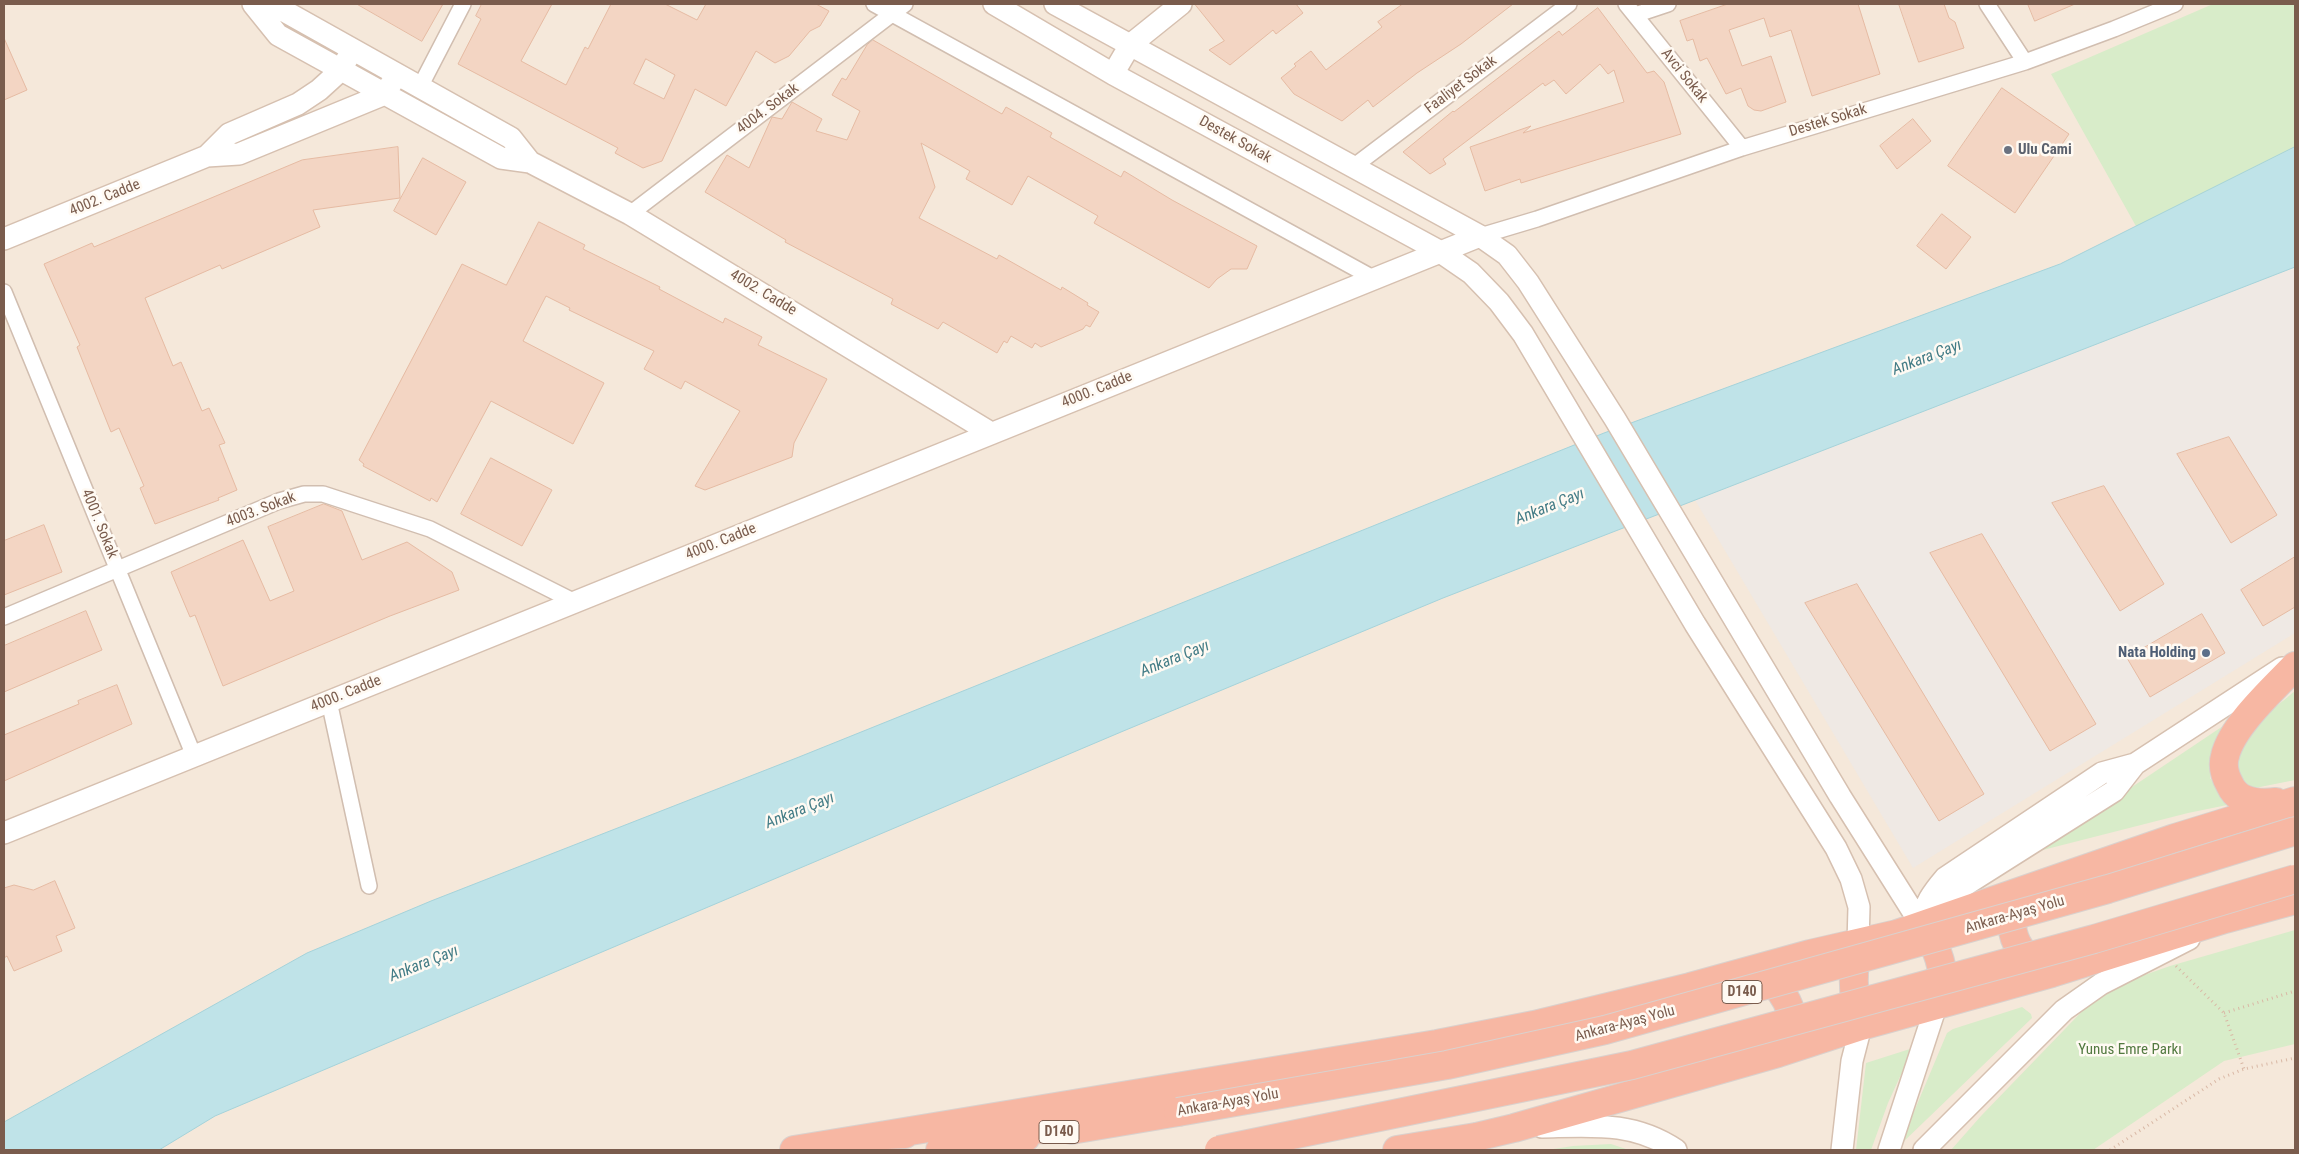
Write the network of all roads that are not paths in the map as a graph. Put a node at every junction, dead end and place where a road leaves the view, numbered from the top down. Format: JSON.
{"nodes":[{"id":1,"x":253,"y":4,"type":"edge"},
{"id":2,"x":266,"y":4,"type":"edge"},
{"id":3,"x":463,"y":4,"type":"edge"},
{"id":4,"x":874,"y":4,"type":"edge"},
{"id":5,"x":905,"y":4,"type":"edge"},
{"id":6,"x":994,"y":4,"type":"edge"},
{"id":7,"x":1055,"y":4,"type":"edge"},
{"id":8,"x":1181,"y":4,"type":"edge"},
{"id":9,"x":1569,"y":4,"type":"edge"},
{"id":10,"x":1668,"y":4,"type":"edge"},
{"id":11,"x":1987,"y":4,"type":"edge"},
{"id":12,"x":2175,"y":4,"type":"edge"},
{"id":13,"x":1630,"y":9,"type":"edge"},
{"id":14,"x":892,"y":14,"type":"junction"},
{"id":15,"x":1130,"y":45,"type":"junction"},
{"id":16,"x":353,"y":49,"type":"junction"},
{"id":17,"x":2024,"y":62,"type":"junction"},
{"id":18,"x":341,"y":70,"type":"junction"},
{"id":19,"x":397,"y":74,"type":"junction"},
{"id":20,"x":1113,"y":74,"type":"junction"},
{"id":21,"x":420,"y":87,"type":"junction"},
{"id":22,"x":385,"y":94,"type":"junction"},
{"id":23,"x":1742,"y":148,"type":"junction"},
{"id":24,"x":207,"y":156,"type":"junction"},
{"id":25,"x":530,"y":162,"type":"junction"},
{"id":26,"x":1353,"y":166,"type":"junction"},
{"id":27,"x":630,"y":214,"type":"junction"},
{"id":28,"x":1480,"y":236,"type":"junction"},
{"id":29,"x":4,"y":239,"type":"edge"},
{"id":30,"x":1439,"y":251,"type":"junction"},
{"id":31,"x":1373,"y":278,"type":"junction"},
{"id":32,"x":4,"y":292,"type":"edge"},
{"id":33,"x":991,"y":433,"type":"junction"},
{"id":34,"x":118,"y":570,"type":"junction"},
{"id":35,"x":574,"y":602,"type":"junction"},
{"id":36,"x":4,"y":617,"type":"edge"},
{"id":37,"x":2295,"y":659,"type":"edge"},
{"id":38,"x":2295,"y":666,"type":"edge"},
{"id":39,"x":329,"y":701,"type":"junction"},
{"id":40,"x":194,"y":756,"type":"junction"},
{"id":41,"x":2295,"y":801,"type":"edge"},
{"id":42,"x":2295,"y":831,"type":"edge"},
{"id":43,"x":4,"y":833,"type":"edge"},
{"id":44,"x":2295,"y":879,"type":"edge"},
{"id":45,"x":2045,"y":884,"type":"junction"},
{"id":46,"x":369,"y":886,"type":"dead end"},
{"id":47,"x":2295,"y":900,"type":"edge"},
{"id":48,"x":2225,"y":919,"type":"junction"},
{"id":49,"x":1922,"y":926,"type":"junction"},
{"id":50,"x":1858,"y":943,"type":"junction"},
{"id":51,"x":2076,"y":965,"type":"junction"},
{"id":52,"x":1748,"y":971,"type":"junction"},
{"id":53,"x":1936,"y":1006,"type":"junction"},
{"id":54,"x":1861,"y":1026,"type":"junction"},
{"id":55,"x":1778,"y":1053,"type":"junction"},
{"id":56,"x":1088,"y":1127,"type":"junction"},
{"id":57,"x":1514,"y":1128,"type":"junction"},
{"id":58,"x":886,"y":1135,"type":"junction"},
{"id":59,"x":794,"y":1150,"type":"edge"},
{"id":60,"x":940,"y":1150,"type":"edge"},
{"id":61,"x":1219,"y":1150,"type":"edge"},
{"id":62,"x":1397,"y":1150,"type":"edge"},
{"id":63,"x":1676,"y":1150,"type":"edge"},
{"id":64,"x":1842,"y":1150,"type":"edge"},
{"id":65,"x":1889,"y":1150,"type":"edge"},
{"id":66,"x":1924,"y":1150,"type":"edge"}],
"edges":[{"from":1,"to":18,"type":"street"},
{"from":2,"to":16,"type":"street"},
{"from":3,"to":21,"type":"street"},
{"from":4,"to":14,"type":"street"},
{"from":5,"to":14,"type":"street","name":"4004. Sokak"},
{"from":6,"to":20,"type":"street","name":"Destek Sokak"},
{"from":7,"to":15,"type":"street"},
{"from":8,"to":15,"type":"street"},
{"from":9,"to":26,"type":"street","name":"Faaliyet Sokak"},
{"from":10,"to":13,"type":"street"},
{"from":11,"to":17,"type":"street"},
{"from":12,"to":17,"type":"street","name":"Destek Sokak"},
{"from":13,"to":23,"type":"street","name":"Avci Sokak"},
{"from":14,"to":27,"type":"street","name":"4004. Sokak"},
{"from":14,"to":31,"type":"street"},
{"from":15,"to":20,"type":"street"},
{"from":15,"to":26,"type":"street"},
{"from":16,"to":18,"type":"street","name":"4002. Cadde"},
{"from":16,"to":19,"type":"street","name":"4002. Cadde"},
{"from":17,"to":23,"type":"street","name":"Destek Sokak"},
{"from":18,"to":22,"type":"street","name":"4002. Cadde"},
{"from":18,"to":24,"type":"street","name":"4002. Cadde"},
{"from":19,"to":21,"type":"street","name":"4002. Cadde"},
{"from":19,"to":22,"type":"street"},
{"from":20,"to":30,"type":"street","name":"Destek Sokak"},
{"from":21,"to":25,"type":"street","name":"4002. Cadde"},
{"from":22,"to":24,"type":"street","name":"4002. Cadde"},
{"from":22,"to":25,"type":"street","name":"4002. Cadde"},
{"from":23,"to":28,"type":"street","name":"Destek Sokak"},
{"from":24,"to":29,"type":"street","name":"4002. Cadde"},
{"from":25,"to":27,"type":"street","name":"4002. Cadde"},
{"from":26,"to":28,"type":"street"},
{"from":27,"to":33,"type":"street","name":"4002. Cadde"},
{"from":28,"to":30,"type":"street","name":"Destek Sokak"},
{"from":28,"to":49,"type":"street"},
{"from":30,"to":31,"type":"street","name":"4000. Cadde"},
{"from":30,"to":50,"type":"street"},
{"from":31,"to":33,"type":"street","name":"4000. Cadde"},
{"from":32,"to":34,"type":"street","name":"4001. Sokak"},
{"from":33,"to":35,"type":"street","name":"4000. Cadde"},
{"from":34,"to":35,"type":"street","name":"4003. Sokak"},
{"from":34,"to":36,"type":"street","name":"4003. Sokak"},
{"from":34,"to":40,"type":"street","name":"4001. Sokak"},
{"from":35,"to":39,"type":"street","name":"4000. Cadde"},
{"from":37,"to":49,"type":"street"},
{"from":38,"to":41,"type":"highway"},
{"from":39,"to":40,"type":"street","name":"4000. Cadde"},
{"from":39,"to":46,"type":"street"},
{"from":40,"to":43,"type":"street","name":"4000. Cadde"},
{"from":41,"to":45,"type":"highway"},
{"from":42,"to":56,"type":"highway","name":"Ankara-Ayaş Yolu","number":"D140","bridge":true},
{"from":44,"to":61,"type":"highway","bridge":true},
{"from":45,"to":49,"type":"highway"},
{"from":45,"to":51,"type":"highway"},
{"from":47,"to":48,"type":"highway"},
{"from":48,"to":51,"type":"highway"},
{"from":48,"to":66,"type":"street"},
{"from":49,"to":50,"type":"highway"},
{"from":49,"to":53,"type":"highway"},
{"from":50,"to":52,"type":"highway"},
{"from":50,"to":54,"type":"highway"},
{"from":51,"to":53,"type":"highway"},
{"from":52,"to":55,"type":"highway"},
{"from":52,"to":58,"type":"highway"},
{"from":53,"to":54,"type":"highway"},
{"from":53,"to":65,"type":"street"},
{"from":54,"to":55,"type":"highway"},
{"from":54,"to":64,"type":"street"},
{"from":55,"to":57,"type":"highway"},
{"from":56,"to":58,"type":"highway"},
{"from":56,"to":60,"type":"highway","name":"Ankara-Ayaş Yolu","number":"D140"},
{"from":57,"to":62,"type":"highway"},
{"from":57,"to":63,"type":"street"},
{"from":58,"to":59,"type":"highway"}]}
